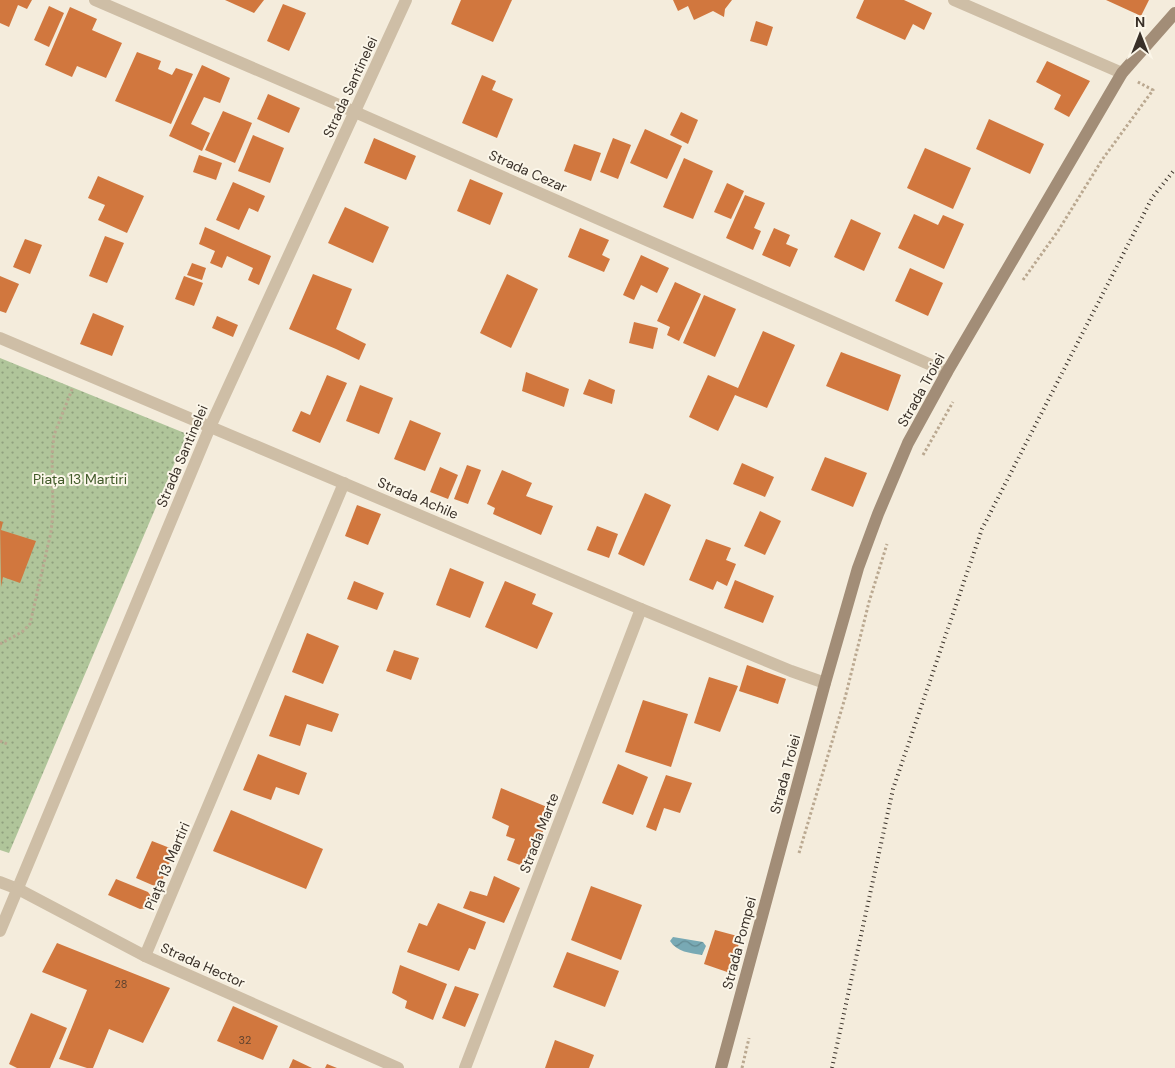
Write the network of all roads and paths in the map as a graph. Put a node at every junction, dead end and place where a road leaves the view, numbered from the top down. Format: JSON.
{"nodes":[{"id":1,"x":96,"y":0,"type":"edge"},
{"id":2,"x":406,"y":0,"type":"edge"},
{"id":3,"x":954,"y":0,"type":"edge"},
{"id":4,"x":1175,"y":13,"type":"edge"},
{"id":5,"x":1122,"y":74,"type":"junction"},
{"id":6,"x":355,"y":112,"type":"junction"},
{"id":7,"x":1018,"y":287,"type":"dead end"},
{"id":8,"x":0,"y":338,"type":"edge"},
{"id":9,"x":79,"y":372,"type":"junction"},
{"id":10,"x":947,"y":372,"type":"junction"},
{"id":11,"x":955,"y":397,"type":"dead end"},
{"id":12,"x":210,"y":427,"type":"junction"},
{"id":13,"x":921,"y":460,"type":"dead end"},
{"id":14,"x":344,"y":483,"type":"junction"},
{"id":15,"x":890,"y":537,"type":"dead end"},
{"id":16,"x":641,"y":609,"type":"junction"},
{"id":17,"x":0,"y":644,"type":"edge"},
{"id":18,"x":825,"y":683,"type":"junction"},
{"id":19,"x":0,"y":741,"type":"edge"},
{"id":20,"x":7,"y":744,"type":"dead end"},
{"id":21,"x":787,"y":826,"type":"joint"},
{"id":22,"x":798,"y":858,"type":"dead end"},
{"id":23,"x":0,"y":882,"type":"edge"},
{"id":24,"x":18,"y":889,"type":"junction"},
{"id":25,"x":0,"y":931,"type":"edge"},
{"id":26,"x":145,"y":956,"type":"junction"},
{"id":27,"x":750,"y":1034,"type":"dead end"},
{"id":28,"x":398,"y":1068,"type":"edge"},
{"id":29,"x":465,"y":1068,"type":"edge"},
{"id":30,"x":721,"y":1068,"type":"edge"},
{"id":31,"x":742,"y":1068,"type":"edge"}],
"edges":[{"from":1,"to":6,"type":"street","name":"Strada Cezar"},
{"from":2,"to":6,"type":"street","name":"Strada Santinelei"},
{"from":3,"to":5,"type":"street"},
{"from":4,"to":5,"type":"main road","name":"Strada Troiei"},
{"from":5,"to":7,"type":"path"},
{"from":5,"to":10,"type":"main road","name":"Strada Troiei"},
{"from":6,"to":10,"type":"street","name":"Strada Cezar"},
{"from":6,"to":12,"type":"street","name":"Strada Santinelei"},
{"from":8,"to":9,"type":"street","name":"Strada Achile"},
{"from":9,"to":12,"type":"street","name":"Strada Achile"},
{"from":9,"to":17,"type":"path"},
{"from":10,"to":18,"type":"main road","name":"Strada Troiei"},
{"from":11,"to":13,"type":"path"},
{"from":12,"to":14,"type":"street","name":"Strada Achile"},
{"from":12,"to":24,"type":"street","name":"Strada Santinelei"},
{"from":14,"to":16,"type":"street","name":"Strada Achile"},
{"from":14,"to":26,"type":"street","name":"Piața 13 Martiri"},
{"from":15,"to":22,"type":"path"},
{"from":16,"to":18,"type":"street","name":"Strada Achile"},
{"from":16,"to":29,"type":"street","name":"Strada Marte"},
{"from":18,"to":21,"type":"main road","name":"Strada Troiei"},
{"from":19,"to":20,"type":"path"},
{"from":21,"to":30,"type":"main road","name":"Strada Pompei"},
{"from":23,"to":24,"type":"street","name":"Strada Hector"},
{"from":24,"to":25,"type":"street","name":"Strada Santinelei"},
{"from":24,"to":26,"type":"street","name":"Strada Hector"},
{"from":26,"to":28,"type":"street","name":"Strada Hector"},
{"from":27,"to":31,"type":"path"}]}
